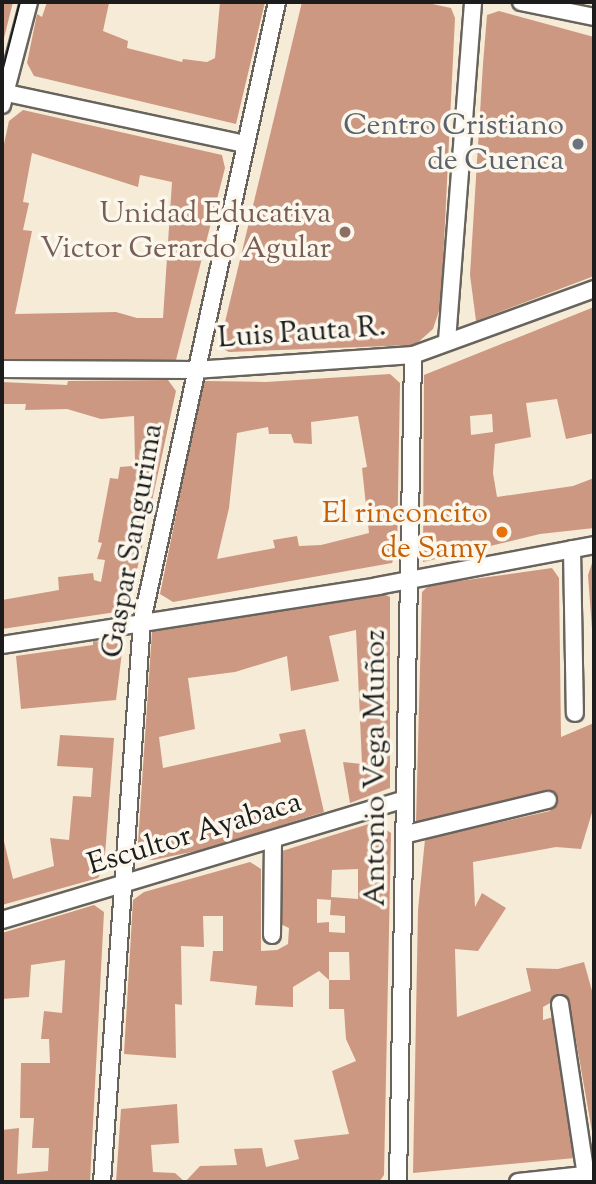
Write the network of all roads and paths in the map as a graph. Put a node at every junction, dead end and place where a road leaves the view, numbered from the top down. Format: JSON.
{"nodes":[{"id":1,"x":29,"y":2,"type":"edge"},
{"id":2,"x":277,"y":2,"type":"edge"},
{"id":3,"x":473,"y":2,"type":"edge"},
{"id":4,"x":521,"y":2,"type":"edge"},
{"id":5,"x":594,"y":18,"type":"edge"},
{"id":6,"x":3,"y":97,"type":"edge"},
{"id":7,"x":244,"y":144,"type":"junction"},
{"id":8,"x":594,"y":289,"type":"edge"},
{"id":9,"x":447,"y":341,"type":"junction"},
{"id":10,"x":413,"y":355,"type":"junction"},
{"id":11,"x":2,"y":369,"type":"edge"},
{"id":12,"x":194,"y":370,"type":"junction"},
{"id":13,"x":594,"y":545,"type":"edge"},
{"id":14,"x":572,"y":549,"type":"junction"},
{"id":15,"x":406,"y":581,"type":"junction"},
{"id":16,"x":142,"y":621,"type":"junction"},
{"id":17,"x":2,"y":645,"type":"edge"},
{"id":18,"x":575,"y":713,"type":"dead end"},
{"id":19,"x":403,"y":800,"type":"junction"},
{"id":20,"x":548,"y":800,"type":"dead end"},
{"id":21,"x":407,"y":834,"type":"junction"},
{"id":22,"x":274,"y":840,"type":"junction"},
{"id":23,"x":120,"y":888,"type":"junction"},
{"id":24,"x":2,"y":920,"type":"edge"},
{"id":25,"x":272,"y":935,"type":"dead end"},
{"id":26,"x":560,"y":1004,"type":"dead end"},
{"id":27,"x":590,"y":1175,"type":"edge"},
{"id":28,"x":102,"y":1182,"type":"edge"},
{"id":29,"x":398,"y":1182,"type":"edge"},
{"id":30,"x":518,"y":1182,"type":"edge"}],
"edges":[{"from":1,"to":6,"type":"street"},
{"from":2,"to":7,"type":"street","name":"Gaspar Sangurima"},
{"from":3,"to":9,"type":"street"},
{"from":4,"to":5,"type":"street"},
{"from":6,"to":7,"type":"street"},
{"from":7,"to":12,"type":"street","name":"Gaspar Sangurima"},
{"from":8,"to":9,"type":"street","name":"Luis Pauta R."},
{"from":9,"to":10,"type":"street","name":"Luis Pauta R."},
{"from":10,"to":12,"type":"street","name":"Luis Pauta R."},
{"from":10,"to":15,"type":"street","name":"Antonio Vega Muñoz"},
{"from":11,"to":12,"type":"street","name":"Luis Pauta R."},
{"from":12,"to":16,"type":"street","name":"Gaspar Sangurima"},
{"from":13,"to":14,"type":"street"},
{"from":14,"to":15,"type":"street"},
{"from":14,"to":18,"type":"street"},
{"from":15,"to":16,"type":"street"},
{"from":15,"to":19,"type":"street","name":"Antonio Vega Muñoz"},
{"from":16,"to":17,"type":"street"},
{"from":16,"to":23,"type":"street","name":"Gaspar Sangurima"},
{"from":19,"to":21,"type":"street","name":"Antonio Vega Muñoz"},
{"from":19,"to":22,"type":"street","name":"Escultor Ayabaca"},
{"from":20,"to":21,"type":"street"},
{"from":21,"to":29,"type":"street","name":"Antonio Vega Muñoz"},
{"from":22,"to":23,"type":"street","name":"Escultor Ayabaca"},
{"from":22,"to":25,"type":"street"},
{"from":23,"to":24,"type":"street","name":"Escultor Ayabaca"},
{"from":23,"to":28,"type":"street","name":"Gaspar Sangurima"},
{"from":26,"to":27,"type":"street"},
{"from":27,"to":30,"type":"street"}]}
